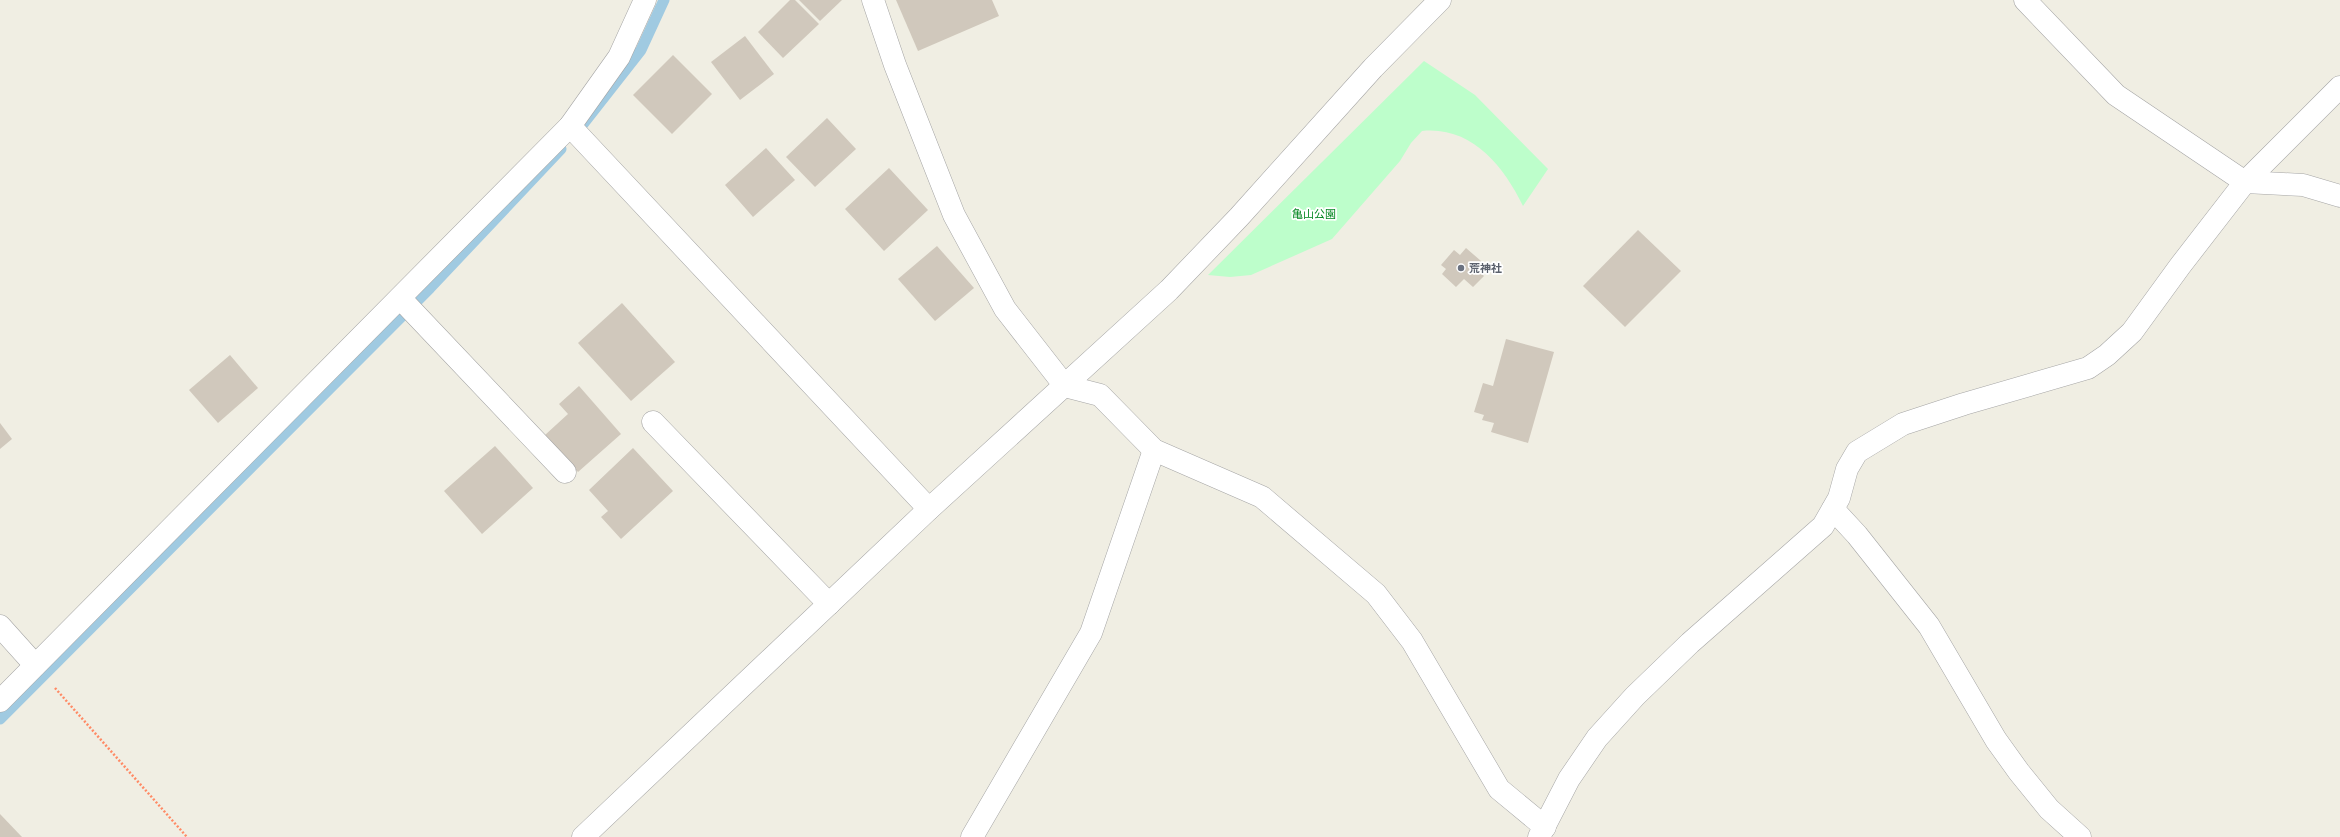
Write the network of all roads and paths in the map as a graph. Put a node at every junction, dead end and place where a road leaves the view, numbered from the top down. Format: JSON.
{"nodes":[{"id":1,"x":645,"y":0,"type":"edge"},
{"id":2,"x":873,"y":0,"type":"edge"},
{"id":3,"x":2025,"y":0,"type":"edge"},
{"id":4,"x":1432,"y":2,"type":"edge"},
{"id":5,"x":2340,"y":87,"type":"edge"},
{"id":6,"x":570,"y":126,"type":"junction"},
{"id":7,"x":2245,"y":182,"type":"junction"},
{"id":8,"x":2340,"y":196,"type":"edge"},
{"id":9,"x":400,"y":298,"type":"junction"},
{"id":10,"x":1065,"y":386,"type":"junction"},
{"id":11,"x":653,"y":422,"type":"dead end"},
{"id":12,"x":1154,"y":450,"type":"junction"},
{"id":13,"x":565,"y":472,"type":"dead end"},
{"id":14,"x":929,"y":509,"type":"junction"},
{"id":15,"x":1833,"y":509,"type":"junction"},
{"id":16,"x":829,"y":604,"type":"junction"},
{"id":17,"x":0,"y":626,"type":"edge"},
{"id":18,"x":35,"y":665,"type":"junction"},
{"id":19,"x":0,"y":701,"type":"edge"},
{"id":20,"x":1542,"y":832,"type":"edge"},
{"id":21,"x":187,"y":837,"type":"edge"},
{"id":22,"x":583,"y":837,"type":"edge"},
{"id":23,"x":972,"y":837,"type":"edge"},
{"id":24,"x":2080,"y":837,"type":"edge"}],
"edges":[{"from":1,"to":6,"type":"street"},
{"from":2,"to":10,"type":"street"},
{"from":3,"to":7,"type":"street"},
{"from":4,"to":10,"type":"street"},
{"from":5,"to":7,"type":"street"},
{"from":6,"to":9,"type":"street"},
{"from":6,"to":14,"type":"street"},
{"from":7,"to":8,"type":"street"},
{"from":7,"to":15,"type":"street"},
{"from":9,"to":13,"type":"street"},
{"from":9,"to":18,"type":"street"},
{"from":10,"to":12,"type":"street"},
{"from":10,"to":14,"type":"street"},
{"from":11,"to":16,"type":"street"},
{"from":12,"to":20,"type":"street"},
{"from":12,"to":23,"type":"street"},
{"from":14,"to":16,"type":"street"},
{"from":15,"to":20,"type":"street"},
{"from":15,"to":24,"type":"street"},
{"from":16,"to":22,"type":"street"},
{"from":17,"to":18,"type":"street"},
{"from":18,"to":19,"type":"street"},
{"from":18,"to":21,"type":"path"}]}
